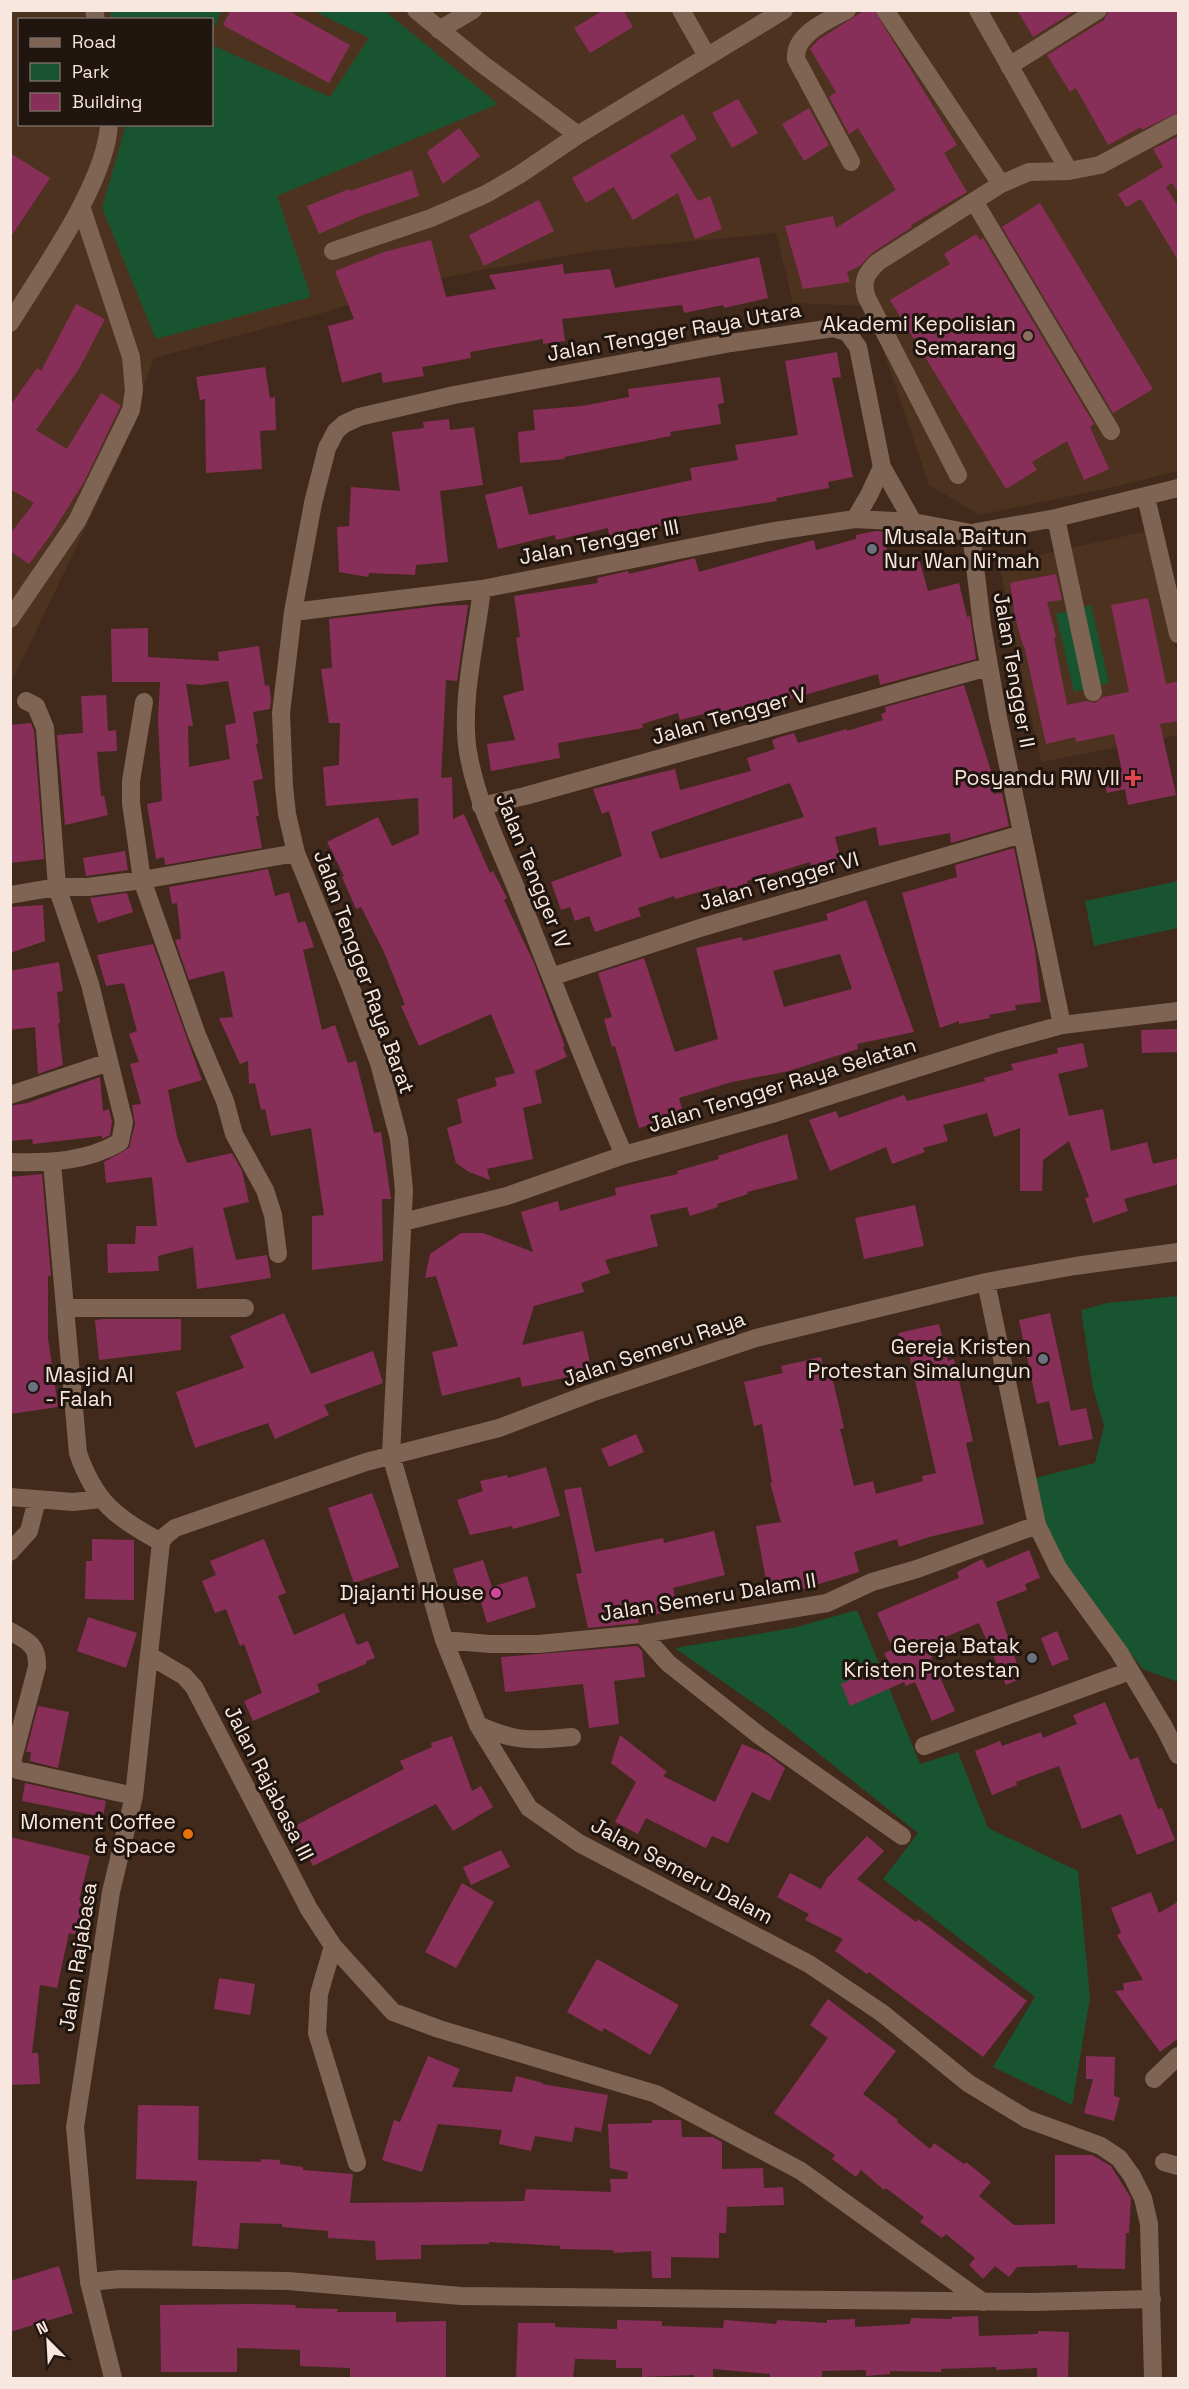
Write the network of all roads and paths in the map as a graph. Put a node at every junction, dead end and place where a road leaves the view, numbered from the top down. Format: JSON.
{"nodes":[{"id":1,"x":416,"y":10,"type":"edge"},
{"id":2,"x":473,"y":10,"type":"edge"},
{"id":3,"x":681,"y":10,"type":"edge"},
{"id":4,"x":784,"y":10,"type":"edge"},
{"id":5,"x":847,"y":10,"type":"edge"},
{"id":6,"x":885,"y":10,"type":"edge"},
{"id":7,"x":978,"y":10,"type":"edge"},
{"id":8,"x":1098,"y":10,"type":"edge"},
{"id":9,"x":439,"y":30,"type":"junction"},
{"id":10,"x":707,"y":56,"type":"junction"},
{"id":11,"x":1009,"y":66,"type":"junction"},
{"id":12,"x":1179,"y":123,"type":"edge"},
{"id":13,"x":109,"y":126,"type":"edge"},
{"id":14,"x":578,"y":135,"type":"junction"},
{"id":15,"x":851,"y":162,"type":"dead end"},
{"id":16,"x":1069,"y":171,"type":"junction"},
{"id":17,"x":1001,"y":184,"type":"junction"},
{"id":18,"x":974,"y":201,"type":"junction"},
{"id":19,"x":81,"y":206,"type":"junction"},
{"id":20,"x":333,"y":251,"type":"dead end"},
{"id":21,"x":10,"y":323,"type":"edge"},
{"id":22,"x":1111,"y":431,"type":"dead end"},
{"id":23,"x":882,"y":467,"type":"junction"},
{"id":24,"x":958,"y":475,"type":"dead end"},
{"id":25,"x":1179,"y":488,"type":"edge"},
{"id":26,"x":1146,"y":497,"type":"junction"},
{"id":27,"x":1056,"y":518,"type":"junction"},
{"id":28,"x":855,"y":519,"type":"junction"},
{"id":29,"x":913,"y":522,"type":"junction"},
{"id":30,"x":972,"y":533,"type":"junction"},
{"id":31,"x":482,"y":589,"type":"junction"},
{"id":32,"x":293,"y":612,"type":"junction"},
{"id":33,"x":10,"y":619,"type":"edge"},
{"id":34,"x":1179,"y":634,"type":"edge"},
{"id":35,"x":988,"y":667,"type":"junction"},
{"id":36,"x":1093,"y":692,"type":"dead end"},
{"id":37,"x":26,"y":701,"type":"dead end"},
{"id":38,"x":144,"y":702,"type":"dead end"},
{"id":39,"x":481,"y":806,"type":"junction"},
{"id":40,"x":1022,"y":834,"type":"junction"},
{"id":41,"x":296,"y":853,"type":"junction"},
{"id":42,"x":142,"y":880,"type":"junction"},
{"id":43,"x":57,"y":887,"type":"junction"},
{"id":44,"x":10,"y":895,"type":"edge"},
{"id":45,"x":551,"y":976,"type":"junction"},
{"id":46,"x":1179,"y":1011,"type":"edge"},
{"id":47,"x":1062,"y":1025,"type":"junction"},
{"id":48,"x":109,"y":1062,"type":"junction"},
{"id":49,"x":10,"y":1095,"type":"edge"},
{"id":50,"x":624,"y":1155,"type":"junction"},
{"id":51,"x":10,"y":1162,"type":"edge"},
{"id":52,"x":52,"y":1163,"type":"junction"},
{"id":53,"x":403,"y":1222,"type":"junction"},
{"id":54,"x":1179,"y":1252,"type":"edge"},
{"id":55,"x":278,"y":1254,"type":"dead end"},
{"id":56,"x":986,"y":1281,"type":"junction"},
{"id":57,"x":65,"y":1308,"type":"junction"},
{"id":58,"x":245,"y":1308,"type":"dead end"},
{"id":59,"x":391,"y":1455,"type":"junction"},
{"id":60,"x":10,"y":1497,"type":"edge"},
{"id":61,"x":101,"y":1499,"type":"junction"},
{"id":62,"x":37,"y":1500,"type":"junction"},
{"id":63,"x":1037,"y":1525,"type":"junction"},
{"id":64,"x":161,"y":1542,"type":"junction"},
{"id":65,"x":10,"y":1552,"type":"edge"},
{"id":66,"x":10,"y":1631,"type":"edge"},
{"id":67,"x":642,"y":1634,"type":"junction"},
{"id":68,"x":444,"y":1640,"type":"junction"},
{"id":69,"x":150,"y":1656,"type":"junction"},
{"id":70,"x":1130,"y":1671,"type":"junction"},
{"id":71,"x":478,"y":1725,"type":"junction"},
{"id":72,"x":572,"y":1737,"type":"dead end"},
{"id":73,"x":924,"y":1746,"type":"dead end"},
{"id":74,"x":1179,"y":1755,"type":"edge"},
{"id":75,"x":134,"y":1796,"type":"junction"},
{"id":76,"x":902,"y":1836,"type":"dead end"},
{"id":77,"x":333,"y":1946,"type":"junction"},
{"id":78,"x":1179,"y":2056,"type":"edge"},
{"id":79,"x":1154,"y":2079,"type":"dead end"},
{"id":80,"x":357,"y":2163,"type":"dead end"},
{"id":81,"x":88,"y":2282,"type":"junction"},
{"id":82,"x":1152,"y":2299,"type":"junction"},
{"id":83,"x":983,"y":2302,"type":"junction"},
{"id":84,"x":112,"y":2379,"type":"edge"},
{"id":85,"x":1153,"y":2379,"type":"edge"}],
"edges":[{"from":1,"to":9,"type":"street"},
{"from":2,"to":9,"type":"street"},
{"from":3,"to":10,"type":"street"},
{"from":4,"to":10,"type":"street"},
{"from":5,"to":15,"type":"street"},
{"from":6,"to":17,"type":"street"},
{"from":7,"to":11,"type":"street"},
{"from":8,"to":11,"type":"street"},
{"from":9,"to":14,"type":"street"},
{"from":10,"to":14,"type":"street"},
{"from":11,"to":16,"type":"street"},
{"from":12,"to":16,"type":"street"},
{"from":13,"to":19,"type":"street"},
{"from":14,"to":20,"type":"street"},
{"from":16,"to":17,"type":"street"},
{"from":17,"to":18,"type":"street"},
{"from":18,"to":22,"type":"street"},
{"from":18,"to":24,"type":"street"},
{"from":19,"to":21,"type":"street"},
{"from":19,"to":33,"type":"street"},
{"from":23,"to":28,"type":"street"},
{"from":23,"to":29,"type":"street","name":"Jalan Tengger Raya Utara"},
{"from":23,"to":32,"type":"street","name":"Jalan Tengger Raya Utara"},
{"from":25,"to":26,"type":"street"},
{"from":26,"to":27,"type":"street"},
{"from":26,"to":34,"type":"street"},
{"from":27,"to":30,"type":"street"},
{"from":27,"to":36,"type":"street"},
{"from":28,"to":29,"type":"street","name":"Jalan Tengger III"},
{"from":28,"to":31,"type":"street","name":"Jalan Tengger III"},
{"from":29,"to":30,"type":"street"},
{"from":30,"to":35,"type":"street","name":"Jalan Tengger II"},
{"from":31,"to":32,"type":"street","name":"Jalan Tengger III"},
{"from":31,"to":39,"type":"street","name":"Jalan Tengger IV"},
{"from":32,"to":41,"type":"street","name":"Jalan Tengger Raya Barat"},
{"from":35,"to":39,"type":"street","name":"Jalan Tengger V"},
{"from":35,"to":40,"type":"street","name":"Jalan Tengger II"},
{"from":37,"to":43,"type":"street"},
{"from":38,"to":42,"type":"street"},
{"from":39,"to":45,"type":"street","name":"Jalan Tengger IV"},
{"from":40,"to":45,"type":"street","name":"Jalan Tengger VI"},
{"from":40,"to":47,"type":"street","name":"Jalan Tengger II"},
{"from":41,"to":42,"type":"street"},
{"from":41,"to":53,"type":"street","name":"Jalan Tengger Raya Barat"},
{"from":42,"to":43,"type":"street"},
{"from":42,"to":55,"type":"street"},
{"from":43,"to":44,"type":"street"},
{"from":43,"to":48,"type":"street"},
{"from":45,"to":50,"type":"street","name":"Jalan Tengger IV"},
{"from":46,"to":47,"type":"street","name":"Jalan Tengger Raya Selatan"},
{"from":47,"to":50,"type":"street","name":"Jalan Tengger Raya Selatan"},
{"from":48,"to":49,"type":"street"},
{"from":48,"to":52,"type":"street"},
{"from":50,"to":53,"type":"street","name":"Jalan Tengger Raya Selatan"},
{"from":51,"to":52,"type":"street"},
{"from":52,"to":57,"type":"street"},
{"from":53,"to":59,"type":"street","name":"Jalan Tengger Raya Barat"},
{"from":54,"to":56,"type":"street","name":"Jalan Semeru Raya"},
{"from":56,"to":59,"type":"street","name":"Jalan Semeru Raya"},
{"from":56,"to":63,"type":"street"},
{"from":57,"to":58,"type":"street"},
{"from":57,"to":61,"type":"street"},
{"from":59,"to":64,"type":"street","name":"Jalan Semeru Raya"},
{"from":59,"to":68,"type":"street","name":"Jalan Semeru Dalam"},
{"from":60,"to":62,"type":"street"},
{"from":61,"to":62,"type":"street"},
{"from":61,"to":64,"type":"street"},
{"from":62,"to":65,"type":"street"},
{"from":63,"to":67,"type":"street","name":"Jalan Semeru Dalam II"},
{"from":63,"to":70,"type":"street"},
{"from":64,"to":69,"type":"street","name":"Jalan Rajabasa"},
{"from":66,"to":75,"type":"street"},
{"from":67,"to":68,"type":"street","name":"Jalan Semeru Dalam II"},
{"from":67,"to":76,"type":"street"},
{"from":68,"to":71,"type":"street","name":"Jalan Semeru Dalam"},
{"from":69,"to":75,"type":"street","name":"Jalan Rajabasa"},
{"from":69,"to":77,"type":"street","name":"Jalan Rajabasa III"},
{"from":70,"to":73,"type":"street"},
{"from":70,"to":74,"type":"street"},
{"from":71,"to":72,"type":"street"},
{"from":71,"to":82,"type":"street","name":"Jalan Semeru Dalam"},
{"from":75,"to":81,"type":"street","name":"Jalan Rajabasa"},
{"from":77,"to":80,"type":"street"},
{"from":77,"to":83,"type":"street","name":"Jalan Rajabasa III"},
{"from":78,"to":79,"type":"street"},
{"from":81,"to":83,"type":"street"},
{"from":81,"to":84,"type":"street","name":"Jalan Rajabasa"},
{"from":82,"to":83,"type":"street"},
{"from":82,"to":85,"type":"street","name":"Jalan Semeru Dalam"}]}
